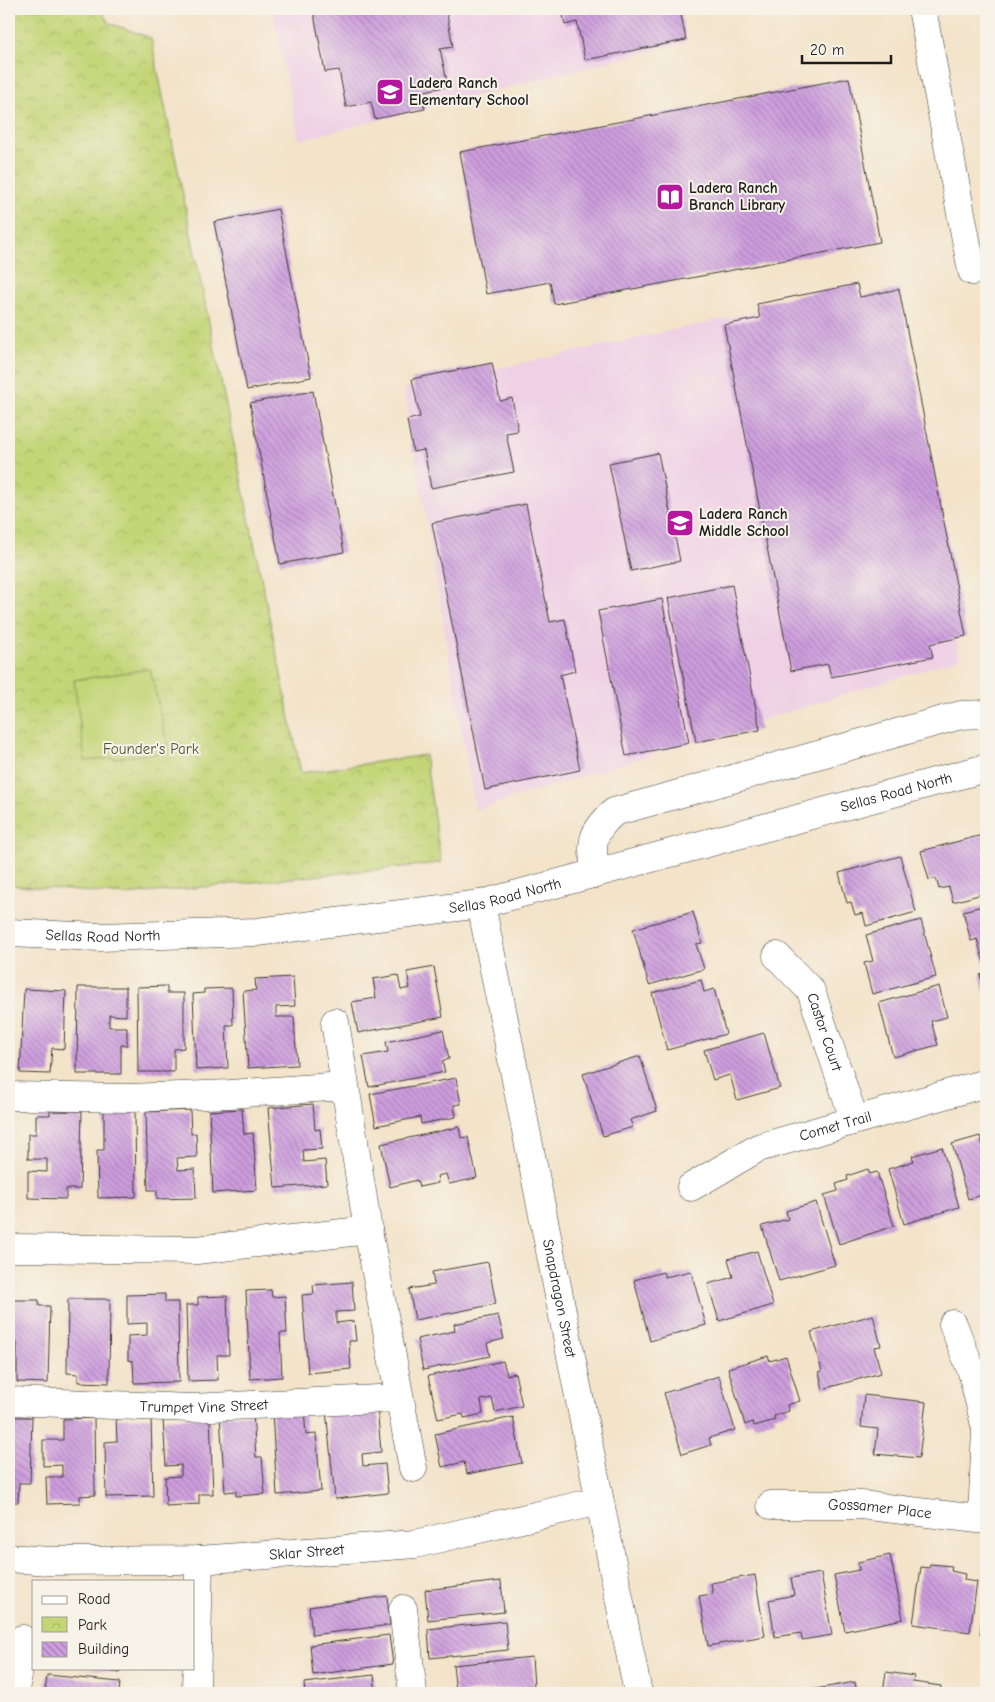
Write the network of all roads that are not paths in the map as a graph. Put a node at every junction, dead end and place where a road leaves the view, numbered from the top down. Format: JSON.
{"nodes":[{"id":1,"x":922,"y":9,"type":"edge"},
{"id":2,"x":979,"y":269,"type":"edge"},
{"id":3,"x":986,"y":714,"type":"edge"},
{"id":4,"x":986,"y":768,"type":"edge"},
{"id":5,"x":595,"y":874,"type":"junction"},
{"id":6,"x":481,"y":904,"type":"junction"},
{"id":7,"x":9,"y":933,"type":"edge"},
{"id":8,"x":777,"y":956,"type":"dead end"},
{"id":9,"x":335,"y":1022,"type":"dead end"},
{"id":10,"x":986,"y":1082,"type":"edge"},
{"id":11,"x":344,"y":1086,"type":"junction"},
{"id":12,"x":9,"y":1096,"type":"edge"},
{"id":13,"x":854,"y":1119,"type":"junction"},
{"id":14,"x":691,"y":1187,"type":"dead end"},
{"id":15,"x":368,"y":1230,"type":"junction"},
{"id":16,"x":9,"y":1248,"type":"edge"},
{"id":17,"x":953,"y":1324,"type":"dead end"},
{"id":18,"x":399,"y":1398,"type":"junction"},
{"id":19,"x":9,"y":1401,"type":"edge"},
{"id":20,"x":413,"y":1468,"type":"dead end"},
{"id":21,"x":599,"y":1501,"type":"junction"},
{"id":22,"x":771,"y":1505,"type":"dead end"},
{"id":23,"x":984,"y":1520,"type":"edge"},
{"id":24,"x":9,"y":1558,"type":"edge"},
{"id":25,"x":199,"y":1560,"type":"junction"},
{"id":26,"x":403,"y":1609,"type":"dead end"},
{"id":27,"x":22,"y":1639,"type":"dead end"},
{"id":28,"x":16,"y":1693,"type":"edge"},
{"id":29,"x":196,"y":1693,"type":"edge"},
{"id":30,"x":413,"y":1693,"type":"edge"},
{"id":31,"x":638,"y":1693,"type":"edge"}],
"edges":[{"from":1,"to":2,"type":"street"},
{"from":3,"to":5,"type":"street"},
{"from":4,"to":5,"type":"street","name":"Sellas Road North"},
{"from":5,"to":6,"type":"street","name":"Sellas Road North"},
{"from":6,"to":7,"type":"street","name":"Sellas Road North"},
{"from":6,"to":21,"type":"street","name":"Snapdragon Street"},
{"from":8,"to":13,"type":"street","name":"Castor Court"},
{"from":9,"to":11,"type":"street"},
{"from":10,"to":13,"type":"street","name":"Comet Trail"},
{"from":11,"to":12,"type":"street"},
{"from":11,"to":15,"type":"street"},
{"from":13,"to":14,"type":"street","name":"Comet Trail"},
{"from":15,"to":16,"type":"street"},
{"from":15,"to":18,"type":"street"},
{"from":17,"to":23,"type":"street"},
{"from":18,"to":19,"type":"street","name":"Trumpet Vine Street"},
{"from":18,"to":20,"type":"street"},
{"from":21,"to":25,"type":"street","name":"Sklar Street"},
{"from":21,"to":31,"type":"street","name":"Snapdragon Street"},
{"from":22,"to":23,"type":"street","name":"Gossamer Place"},
{"from":24,"to":25,"type":"street","name":"Sklar Street"},
{"from":25,"to":29,"type":"street"},
{"from":26,"to":30,"type":"street"},
{"from":27,"to":28,"type":"street"}]}
